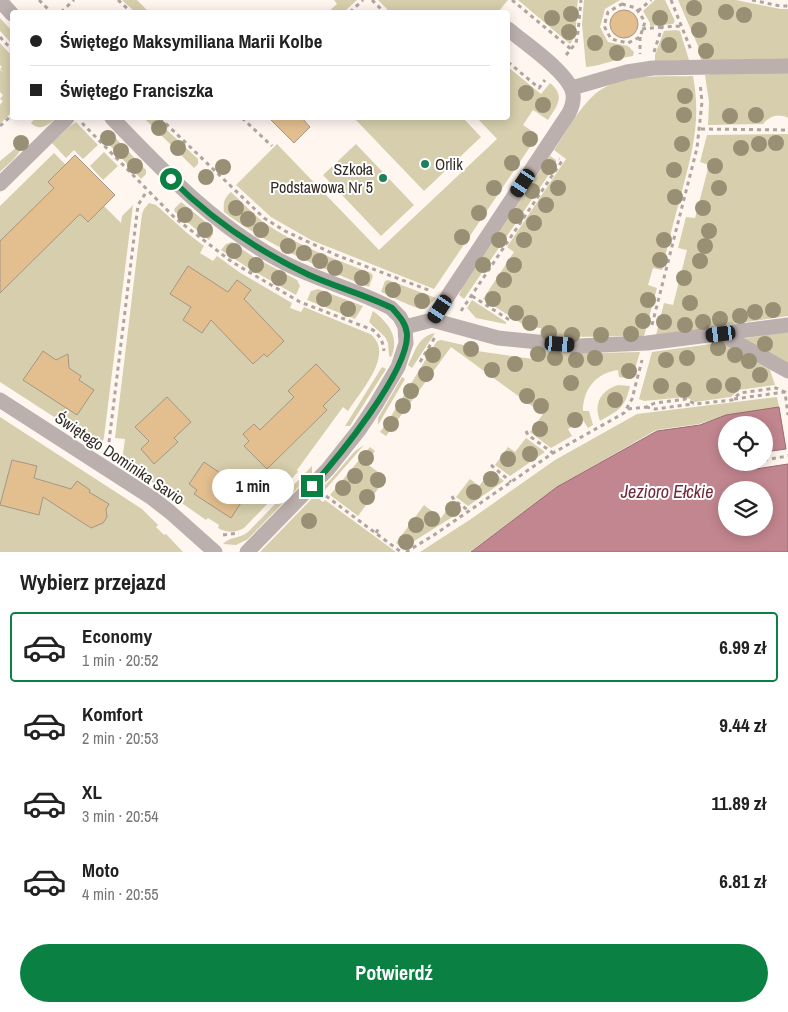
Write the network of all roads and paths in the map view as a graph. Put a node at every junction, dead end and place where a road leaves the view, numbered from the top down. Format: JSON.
{"nodes":[{"id":1,"x":39,"y":0,"type":"edge"},
{"id":2,"x":74,"y":0,"type":"edge"},
{"id":3,"x":118,"y":0,"type":"edge"},
{"id":4,"x":363,"y":0,"type":"edge"},
{"id":5,"x":372,"y":0,"type":"edge"},
{"id":6,"x":512,"y":0,"type":"edge"},
{"id":7,"x":581,"y":0,"type":"edge"},
{"id":8,"x":651,"y":0,"type":"edge"},
{"id":9,"x":671,"y":0,"type":"edge"},
{"id":10,"x":752,"y":0,"type":"edge"},
{"id":11,"x":0,"y":1,"type":"edge"},
{"id":12,"x":788,"y":6,"type":"edge"},
{"id":13,"x":49,"y":10,"type":"edge"},
{"id":14,"x":63,"y":10,"type":"edge"},
{"id":15,"x":129,"y":10,"type":"edge"},
{"id":16,"x":352,"y":10,"type":"edge"},
{"id":17,"x":382,"y":10,"type":"edge"},
{"id":18,"x":638,"y":11,"type":"junction"},
{"id":19,"x":10,"y":12,"type":"edge"},
{"id":20,"x":683,"y":26,"type":"junction"},
{"id":21,"x":662,"y":27,"type":"junction"},
{"id":22,"x":642,"y":29,"type":"junction"},
{"id":23,"x":510,"y":31,"type":"edge"},
{"id":24,"x":0,"y":37,"type":"edge"},
{"id":25,"x":640,"y":37,"type":"junction"},
{"id":26,"x":10,"y":48,"type":"edge"},
{"id":27,"x":640,"y":48,"type":"dead end"},
{"id":28,"x":571,"y":49,"type":"junction"},
{"id":29,"x":510,"y":64,"type":"edge"},
{"id":30,"x":788,"y":66,"type":"edge"},
{"id":31,"x":555,"y":68,"type":"junction"},
{"id":32,"x":653,"y":68,"type":"junction"},
{"id":33,"x":696,"y":68,"type":"junction"},
{"id":34,"x":572,"y":88,"type":"junction"},
{"id":35,"x":10,"y":116,"type":"edge"},
{"id":36,"x":65,"y":120,"type":"edge"},
{"id":37,"x":78,"y":120,"type":"edge"},
{"id":38,"x":114,"y":120,"type":"edge"},
{"id":39,"x":162,"y":120,"type":"edge"},
{"id":40,"x":244,"y":120,"type":"edge"},
{"id":41,"x":0,"y":126,"type":"edge"},
{"id":42,"x":701,"y":129,"type":"junction"},
{"id":43,"x":788,"y":130,"type":"edge"},
{"id":44,"x":272,"y":146,"type":"dead end"},
{"id":45,"x":562,"y":160,"type":"dead end"},
{"id":46,"x":0,"y":184,"type":"edge"},
{"id":47,"x":147,"y":191,"type":"junction"},
{"id":48,"x":435,"y":293,"type":"dead end"},
{"id":49,"x":472,"y":296,"type":"junction"},
{"id":50,"x":432,"y":320,"type":"junction"},
{"id":51,"x":518,"y":325,"type":"dead end"},
{"id":52,"x":788,"y":325,"type":"edge"},
{"id":53,"x":451,"y":326,"type":"junction"},
{"id":54,"x":405,"y":327,"type":"junction"},
{"id":55,"x":721,"y":334,"type":"junction"},
{"id":56,"x":647,"y":344,"type":"junction"},
{"id":57,"x":383,"y":360,"type":"dead end"},
{"id":58,"x":417,"y":366,"type":"dead end"},
{"id":59,"x":788,"y":371,"type":"edge"},
{"id":60,"x":786,"y":392,"type":"edge"},
{"id":61,"x":0,"y":400,"type":"edge"},
{"id":62,"x":732,"y":400,"type":"junction"},
{"id":63,"x":628,"y":409,"type":"junction"},
{"id":64,"x":788,"y":415,"type":"edge"},
{"id":65,"x":526,"y":431,"type":"dead end"},
{"id":66,"x":553,"y":453,"type":"junction"},
{"id":67,"x":107,"y":456,"type":"dead end"},
{"id":68,"x":788,"y":456,"type":"edge"},
{"id":69,"x":773,"y":458,"type":"edge"},
{"id":70,"x":491,"y":465,"type":"dead end"},
{"id":71,"x":511,"y":482,"type":"junction"},
{"id":72,"x":325,"y":495,"type":"dead end"},
{"id":73,"x":452,"y":496,"type":"dead end"},
{"id":74,"x":469,"y":511,"type":"junction"},
{"id":75,"x":380,"y":528,"type":"dead end"},
{"id":76,"x":218,"y":532,"type":"dead end"},
{"id":77,"x":241,"y":533,"type":"dead end"},
{"id":78,"x":376,"y":533,"type":"junction"},
{"id":79,"x":215,"y":552,"type":"edge"},
{"id":80,"x":247,"y":552,"type":"edge"},
{"id":81,"x":401,"y":552,"type":"edge"},
{"id":82,"x":406,"y":552,"type":"edge"}],
"edges":[{"from":1,"to":13,"type":"path"},
{"from":2,"to":14,"type":"path"},
{"from":3,"to":15,"type":"path"},
{"from":4,"to":16,"type":"path"},
{"from":5,"to":17,"type":"path"},
{"from":6,"to":28,"type":"path"},
{"from":7,"to":28,"type":"path"},
{"from":8,"to":18,"type":"path"},
{"from":9,"to":20,"type":"path"},
{"from":10,"to":12,"type":"path"},
{"from":11,"to":19,"type":"street"},
{"from":18,"to":22,"type":"path"},
{"from":18,"to":25,"type":"path"},
{"from":20,"to":21,"type":"path"},
{"from":20,"to":33,"type":"path"},
{"from":21,"to":22,"type":"path"},
{"from":21,"to":32,"type":"path"},
{"from":22,"to":25,"type":"path"},
{"from":23,"to":31,"type":"street"},
{"from":24,"to":26,"type":"path"},
{"from":25,"to":27,"type":"path"},
{"from":28,"to":31,"type":"path"},
{"from":29,"to":31,"type":"path"},
{"from":30,"to":33,"type":"street"},
{"from":31,"to":34,"type":"street"},
{"from":32,"to":33,"type":"street"},
{"from":32,"to":34,"type":"street"},
{"from":33,"to":42,"type":"path"},
{"from":34,"to":50,"type":"street"},
{"from":35,"to":41,"type":"path"},
{"from":36,"to":46,"type":"street"},
{"from":37,"to":47,"type":"path"},
{"from":38,"to":54,"type":"street"},
{"from":39,"to":48,"type":"path"},
{"from":40,"to":44,"type":"path"},
{"from":42,"to":43,"type":"path"},
{"from":42,"to":56,"type":"path"},
{"from":45,"to":49,"type":"path"},
{"from":47,"to":57,"type":"path"},
{"from":47,"to":67,"type":"path"},
{"from":49,"to":51,"type":"path"},
{"from":49,"to":53,"type":"path"},
{"from":50,"to":53,"type":"street"},
{"from":50,"to":54,"type":"street"},
{"from":52,"to":55,"type":"street"},
{"from":53,"to":56,"type":"street"},
{"from":53,"to":58,"type":"path"},
{"from":54,"to":80,"type":"street"},
{"from":55,"to":56,"type":"street"},
{"from":55,"to":59,"type":"street"},
{"from":56,"to":63,"type":"path"},
{"from":60,"to":62,"type":"path"},
{"from":60,"to":62,"type":"path"},
{"from":60,"to":64,"type":"path"},
{"from":61,"to":79,"type":"street","name":"Świętego Dominika Savio"},
{"from":62,"to":63,"type":"path"},
{"from":63,"to":66,"type":"path"},
{"from":65,"to":66,"type":"path"},
{"from":66,"to":71,"type":"path"},
{"from":68,"to":69,"type":"path"},
{"from":70,"to":71,"type":"path"},
{"from":71,"to":74,"type":"path"},
{"from":72,"to":78,"type":"path"},
{"from":73,"to":74,"type":"path"},
{"from":74,"to":82,"type":"path"},
{"from":75,"to":78,"type":"path"},
{"from":76,"to":77,"type":"path"},
{"from":78,"to":81,"type":"path"}]}
